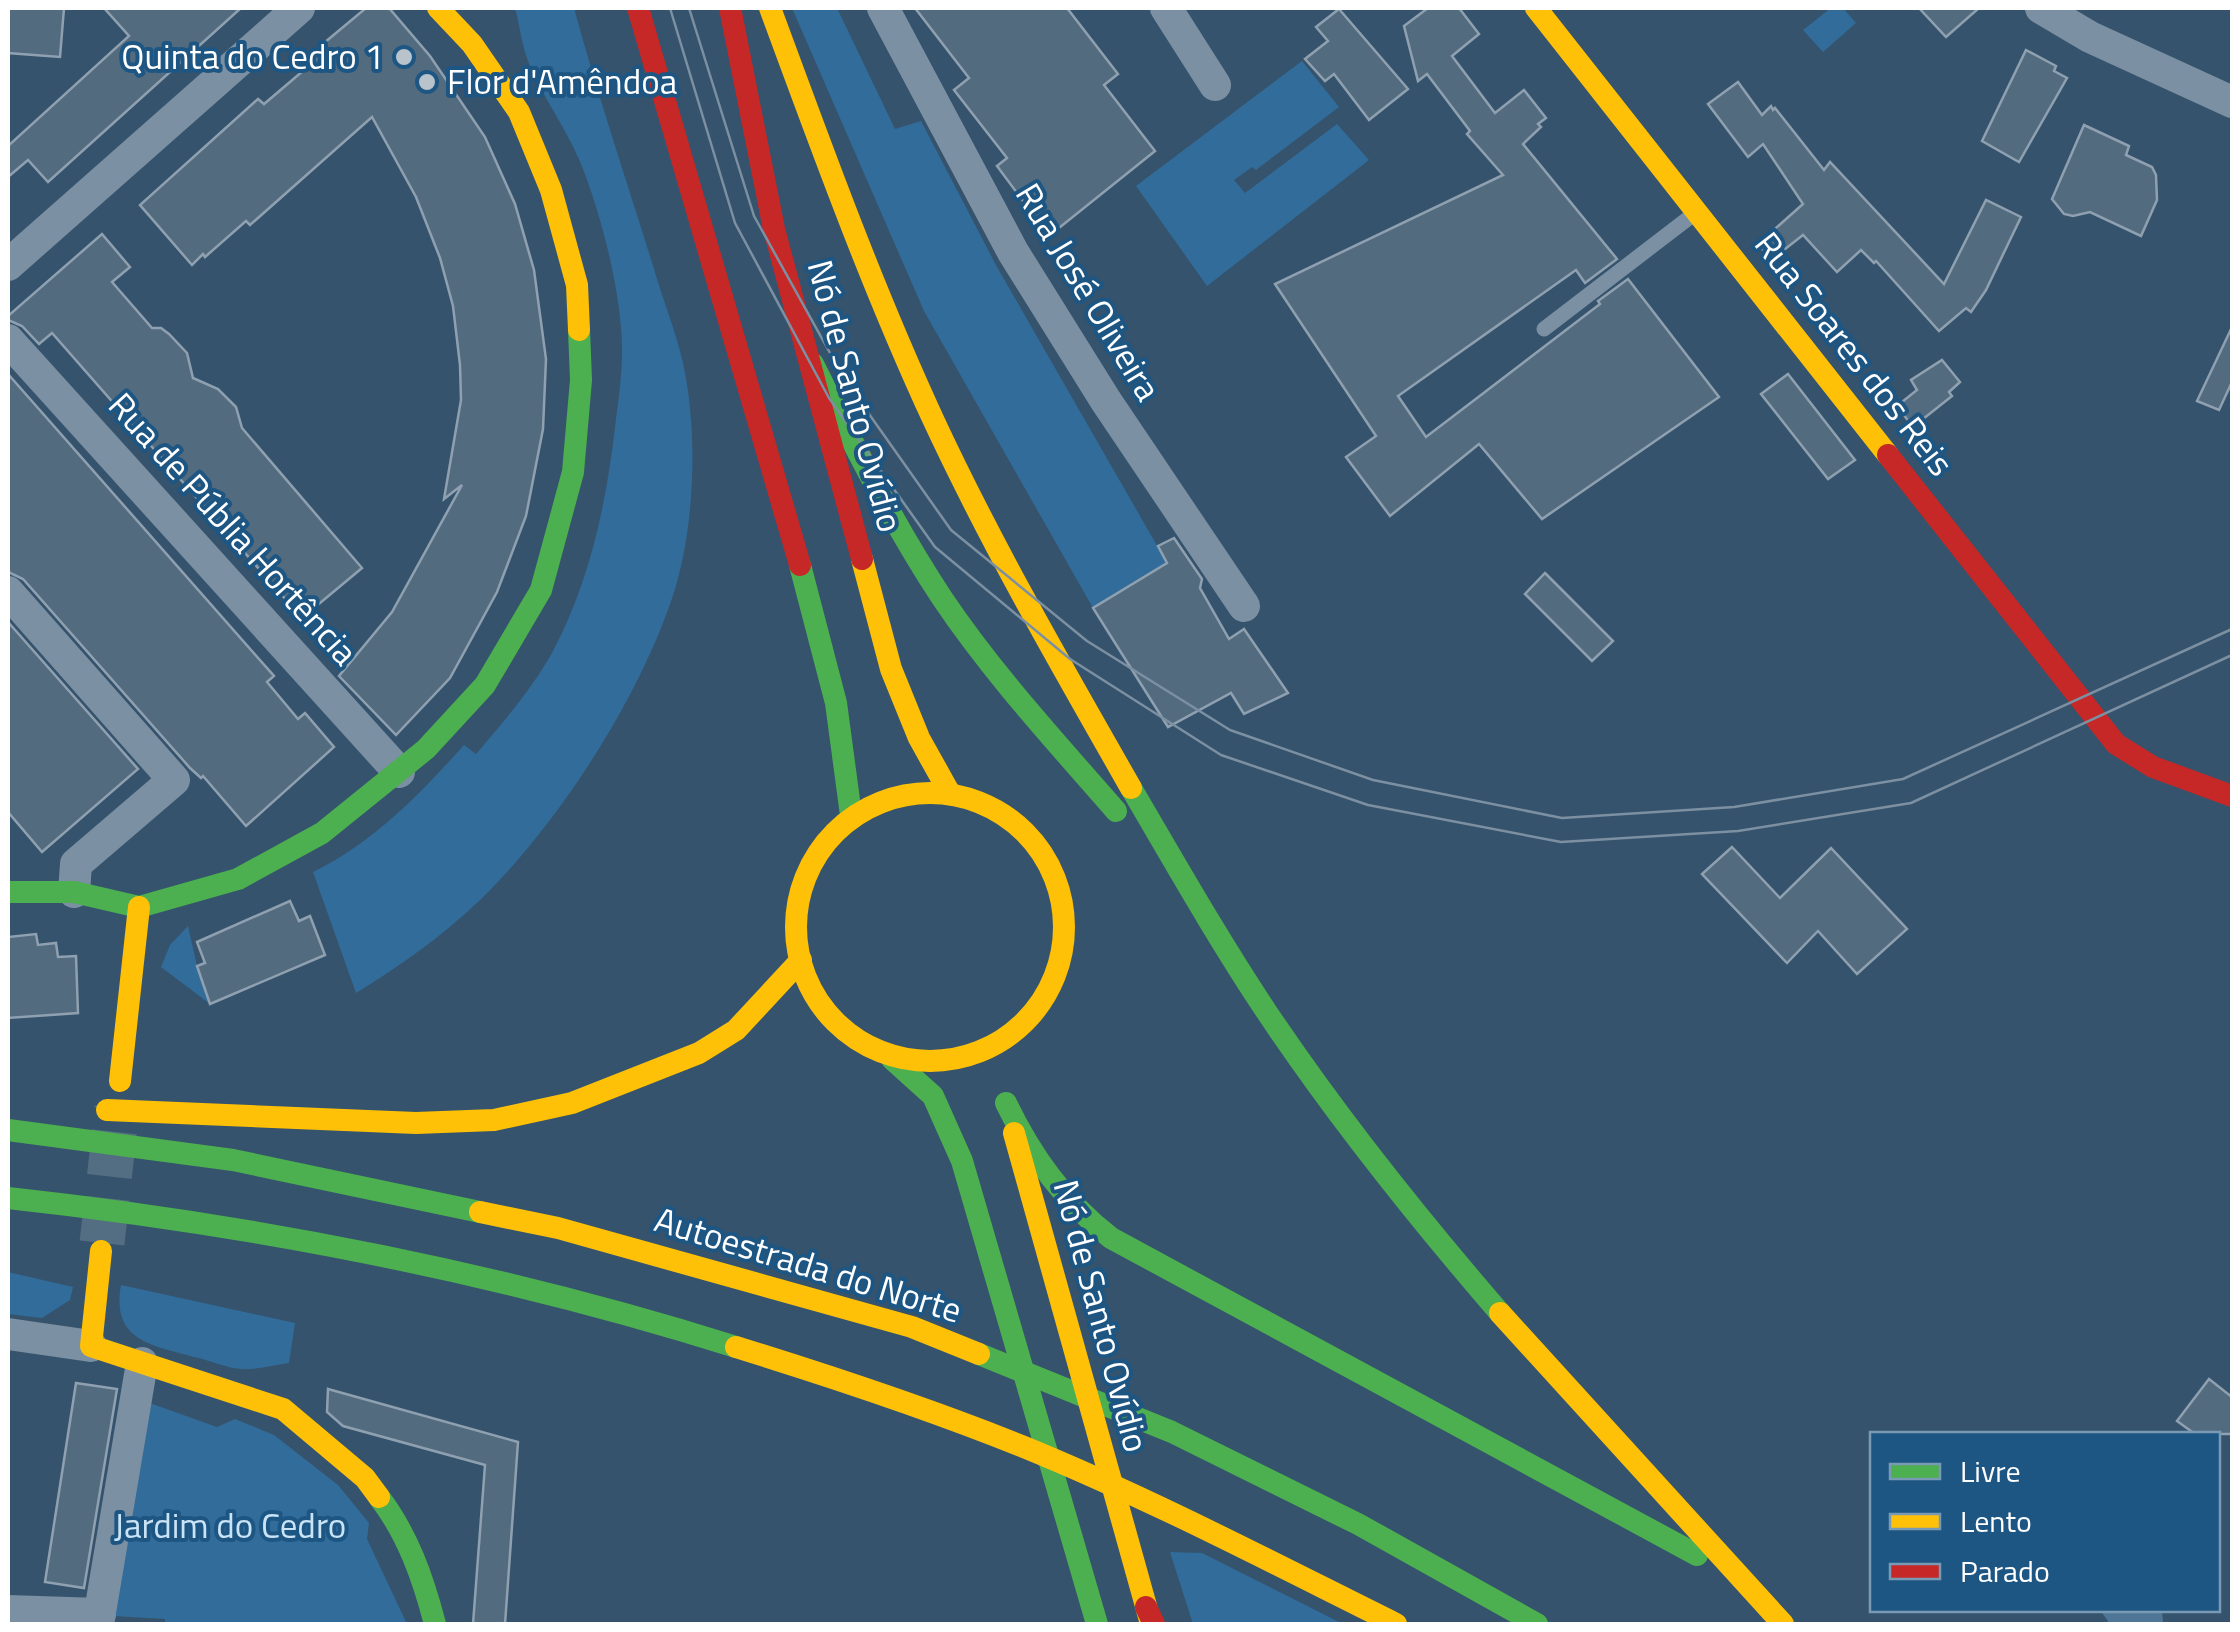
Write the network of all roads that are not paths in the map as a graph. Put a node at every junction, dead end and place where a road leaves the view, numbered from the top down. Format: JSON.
{"nodes":[{"id":1,"x":299,"y":8,"type":"edge"},
{"id":2,"x":438,"y":8,"type":"edge"},
{"id":3,"x":638,"y":8,"type":"edge"},
{"id":4,"x":730,"y":8,"type":"edge"},
{"id":5,"x":754,"y":8,"type":"edge"},
{"id":6,"x":770,"y":8,"type":"edge"},
{"id":7,"x":883,"y":8,"type":"edge"},
{"id":8,"x":1166,"y":8,"type":"edge"},
{"id":9,"x":1536,"y":8,"type":"edge"},
{"id":10,"x":2041,"y":8,"type":"edge"},
{"id":11,"x":1215,"y":85,"type":"dead end"},
{"id":12,"x":2232,"y":102,"type":"edge"},
{"id":13,"x":1698,"y":212,"type":"junction"},
{"id":14,"x":774,"y":229,"type":"junction"},
{"id":15,"x":8,"y":265,"type":"edge"},
{"id":16,"x":704,"y":313,"type":"dead end"},
{"id":17,"x":1544,"y":329,"type":"dead end"},
{"id":18,"x":8,"y":340,"type":"edge"},
{"id":19,"x":813,"y":364,"type":"junction"},
{"id":20,"x":762,"y":423,"type":"junction"},
{"id":21,"x":8,"y":592,"type":"edge"},
{"id":22,"x":1244,"y":606,"type":"dead end"},
{"id":23,"x":399,"y":772,"type":"junction"},
{"id":24,"x":948,"y":790,"type":"junction"},
{"id":25,"x":2232,"y":796,"type":"edge"},
{"id":26,"x":851,"y":816,"type":"junction"},
{"id":27,"x":8,"y":892,"type":"edge"},
{"id":28,"x":74,"y":892,"type":"junction"},
{"id":29,"x":139,"y":907,"type":"junction"},
{"id":30,"x":1210,"y":926,"type":"junction"},
{"id":31,"x":800,"y":960,"type":"junction"},
{"id":32,"x":1021,"y":1027,"type":"junction"},
{"id":33,"x":892,"y":1060,"type":"junction"},
{"id":34,"x":120,"y":1081,"type":"tunnel mouth"},
{"id":35,"x":1006,"y":1103,"type":"junction"},
{"id":36,"x":8,"y":1117,"type":"edge"},
{"id":37,"x":8,"y":1130,"type":"edge"},
{"id":38,"x":8,"y":1198,"type":"edge"},
{"id":39,"x":101,"y":1251,"type":"tunnel mouth"},
{"id":40,"x":8,"y":1334,"type":"edge"},
{"id":41,"x":91,"y":1346,"type":"junction"},
{"id":42,"x":142,"y":1362,"type":"junction"},
{"id":43,"x":1740,"y":1578,"type":"junction"},
{"id":44,"x":8,"y":1611,"type":"edge"},
{"id":45,"x":99,"y":1619,"type":"edge"},
{"id":46,"x":1151,"y":1619,"type":"edge"},
{"id":47,"x":434,"y":1624,"type":"edge"},
{"id":48,"x":1097,"y":1624,"type":"edge"},
{"id":49,"x":1396,"y":1624,"type":"edge"},
{"id":50,"x":1537,"y":1624,"type":"edge"},
{"id":51,"x":1783,"y":1624,"type":"edge"}],
"edges":[{"from":1,"to":15,"type":"street"},
{"from":2,"to":23,"type":"main road"},
{"from":3,"to":20,"type":"main road"},
{"from":4,"to":14,"type":"main road","name":"Nó de Santo Ovídio"},
{"from":5,"to":14,"type":"main road"},
{"from":6,"to":30,"type":"main road"},
{"from":7,"to":22,"type":"street","name":"Rua José Oliveira"},
{"from":8,"to":11,"type":"street"},
{"from":9,"to":13,"type":"main road","name":"Rua Soares dos Reis"},
{"from":10,"to":12,"type":"street"},
{"from":13,"to":17,"type":"lane"},
{"from":13,"to":25,"type":"main road","name":"Rua Soares dos Reis"},
{"from":14,"to":19,"type":"main road","name":"Nó de Santo Ovídio"},
{"from":16,"to":20,"type":"main road"},
{"from":18,"to":23,"type":"street","name":"Rua de Públia Hortência"},
{"from":19,"to":24,"type":"main road","name":"Nó de Santo Ovídio"},
{"from":19,"to":30,"type":"main road"},
{"from":20,"to":26,"type":"main road"},
{"from":21,"to":28,"type":"street"},
{"from":23,"to":29,"type":"main road"},
{"from":24,"to":26,"type":"main road"},
{"from":24,"to":32,"type":"main road"},
{"from":26,"to":31,"type":"main road"},
{"from":27,"to":28,"type":"main road"},
{"from":28,"to":29,"type":"main road"},
{"from":29,"to":34,"type":"main road"},
{"from":30,"to":43,"type":"main road"},
{"from":31,"to":33,"type":"main road"},
{"from":31,"to":36,"type":"main road"},
{"from":32,"to":33,"type":"main road"},
{"from":32,"to":35,"type":"main road","name":"Nó de Santo Ovídio"},
{"from":33,"to":48,"type":"main road"},
{"from":35,"to":43,"type":"main road"},
{"from":35,"to":46,"type":"main road","name":"Nó de Santo Ovídio"},
{"from":37,"to":50,"type":"main road","name":"Autoestrada do Norte"},
{"from":38,"to":49,"type":"main road"},
{"from":39,"to":41,"type":"main road"},
{"from":40,"to":41,"type":"street"},
{"from":41,"to":42,"type":"main road"},
{"from":42,"to":45,"type":"street"},
{"from":42,"to":47,"type":"main road"},
{"from":43,"to":51,"type":"main road"},
{"from":44,"to":45,"type":"street"}]}
